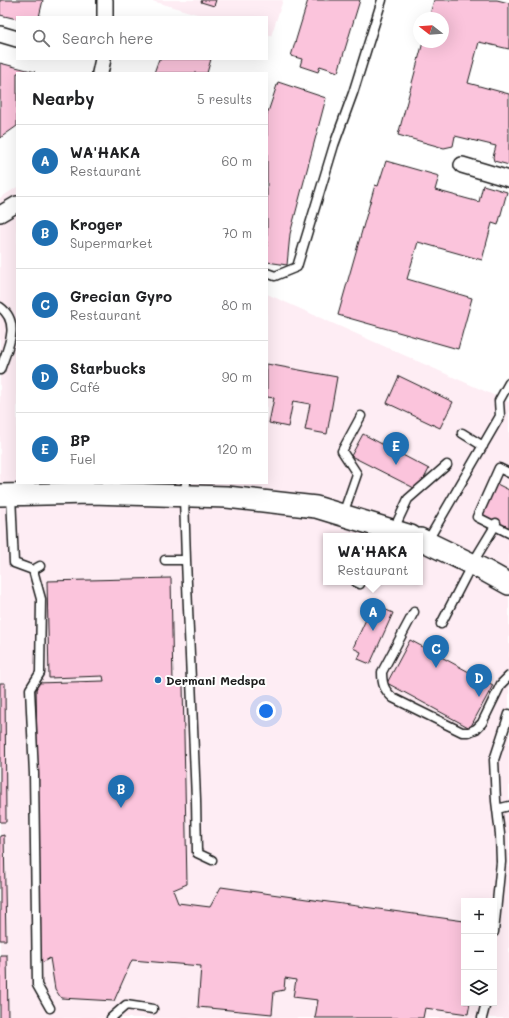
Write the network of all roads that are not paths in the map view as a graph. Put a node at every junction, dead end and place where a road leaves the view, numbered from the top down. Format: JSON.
{"nodes":[{"id":1,"x":105,"y":0,"type":"edge"},
{"id":2,"x":382,"y":0,"type":"edge"},
{"id":3,"x":105,"y":16,"type":"edge"},
{"id":4,"x":0,"y":34,"type":"edge"},
{"id":5,"x":16,"y":39,"type":"edge"},
{"id":6,"x":462,"y":165,"type":"dead end"},
{"id":7,"x":509,"y":179,"type":"edge"},
{"id":8,"x":16,"y":205,"type":"edge"},
{"id":9,"x":0,"y":214,"type":"edge"},
{"id":10,"x":268,"y":273,"type":"edge"},
{"id":11,"x":0,"y":307,"type":"edge"},
{"id":12,"x":0,"y":370,"type":"edge"},
{"id":13,"x":509,"y":383,"type":"edge"},
{"id":14,"x":361,"y":416,"type":"dead end"},
{"id":15,"x":462,"y":433,"type":"dead end"},
{"id":16,"x":483,"y":446,"type":"junction"},
{"id":17,"x":447,"y":465,"type":"dead end"},
{"id":18,"x":509,"y":473,"type":"edge"},
{"id":19,"x":92,"y":488,"type":"edge"},
{"id":20,"x":185,"y":490,"type":"edge"},
{"id":21,"x":11,"y":493,"type":"edge"},
{"id":22,"x":343,"y":515,"type":"junction"},
{"id":23,"x":496,"y":524,"type":"junction"},
{"id":24,"x":400,"y":533,"type":"edge"},
{"id":25,"x":412,"y":533,"type":"edge"},
{"id":26,"x":416,"y":533,"type":"edge"},
{"id":27,"x":509,"y":533,"type":"edge"},
{"id":28,"x":423,"y":542,"type":"edge"},
{"id":29,"x":165,"y":560,"type":"dead end"},
{"id":30,"x":186,"y":560,"type":"junction"},
{"id":31,"x":472,"y":564,"type":"junction"},
{"id":32,"x":509,"y":584,"type":"edge"},
{"id":33,"x":414,"y":612,"type":"dead end"},
{"id":34,"x":441,"y":624,"type":"dead end"},
{"id":35,"x":509,"y":676,"type":"edge"},
{"id":36,"x":509,"y":714,"type":"edge"},
{"id":37,"x":509,"y":806,"type":"edge"},
{"id":38,"x":497,"y":809,"type":"junction"},
{"id":39,"x":212,"y":860,"type":"dead end"},
{"id":40,"x":497,"y":898,"type":"edge"},
{"id":41,"x":485,"y":1006,"type":"edge"},
{"id":42,"x":50,"y":1008,"type":"dead end"},
{"id":43,"x":153,"y":1009,"type":"dead end"},
{"id":44,"x":111,"y":1018,"type":"edge"},
{"id":45,"x":482,"y":1018,"type":"edge"}],
"edges":[{"from":1,"to":3,"type":"street"},
{"from":2,"to":10,"type":"lane"},
{"from":4,"to":5,"type":"street"},
{"from":6,"to":7,"type":"street"},
{"from":8,"to":9,"type":"street"},
{"from":11,"to":12,"type":"lane"},
{"from":13,"to":16,"type":"lane"},
{"from":14,"to":22,"type":"lane"},
{"from":15,"to":16,"type":"lane"},
{"from":16,"to":26,"type":"lane"},
{"from":17,"to":25,"type":"lane"},
{"from":18,"to":23,"type":"lane"},
{"from":19,"to":20,"type":"street"},
{"from":19,"to":21,"type":"street"},
{"from":20,"to":22,"type":"street"},
{"from":20,"to":30,"type":"lane"},
{"from":21,"to":42,"type":"lane"},
{"from":22,"to":24,"type":"street"},
{"from":23,"to":27,"type":"lane"},
{"from":23,"to":31,"type":"lane"},
{"from":28,"to":31,"type":"street"},
{"from":29,"to":30,"type":"lane"},
{"from":30,"to":39,"type":"lane"},
{"from":31,"to":32,"type":"street"},
{"from":31,"to":34,"type":"lane"},
{"from":33,"to":35,"type":"lane"},
{"from":36,"to":38,"type":"lane"},
{"from":37,"to":38,"type":"lane"},
{"from":38,"to":40,"type":"lane"},
{"from":41,"to":45,"type":"lane"},
{"from":43,"to":44,"type":"lane"}]}
